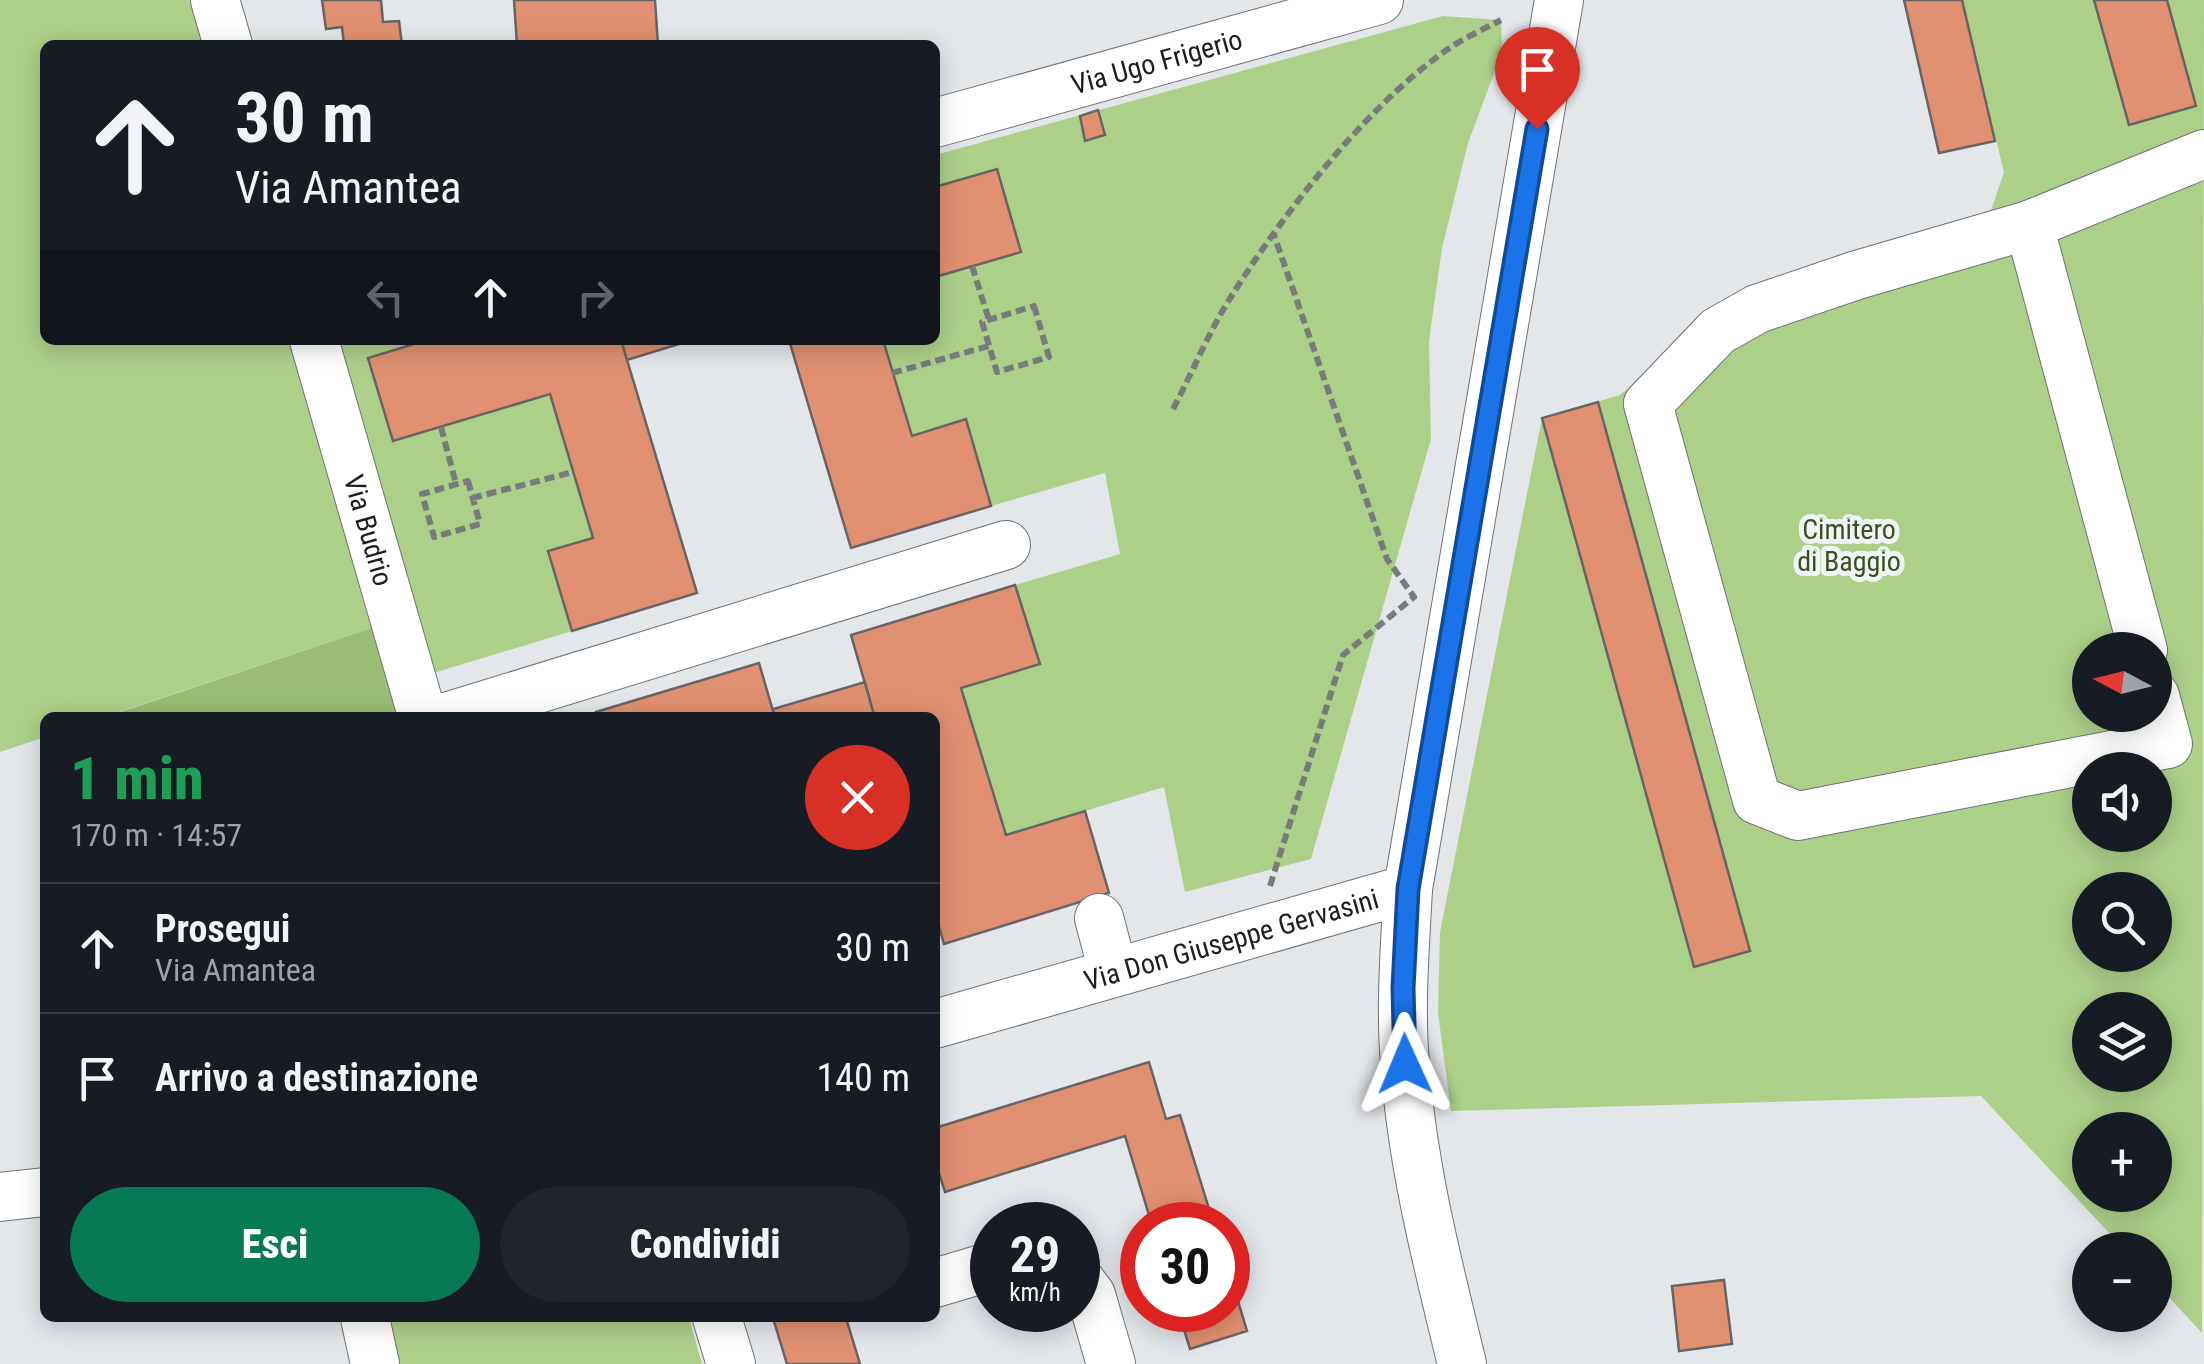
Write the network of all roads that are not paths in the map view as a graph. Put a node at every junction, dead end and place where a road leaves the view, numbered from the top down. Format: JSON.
{"nodes":[{"id":1,"x":214,"y":0,"type":"edge"},
{"id":2,"x":1379,"y":0,"type":"edge"},
{"id":3,"x":1559,"y":0,"type":"edge"},
{"id":4,"x":226,"y":40,"type":"edge"},
{"id":5,"x":940,"y":122,"type":"edge"},
{"id":6,"x":2204,"y":154,"type":"edge"},
{"id":7,"x":2029,"y":224,"type":"junction"},
{"id":8,"x":315,"y":345,"type":"edge"},
{"id":9,"x":1006,"y":546,"type":"dead end"},
{"id":10,"x":2138,"y":632,"type":"edge"},
{"id":11,"x":421,"y":712,"type":"edge"},
{"id":12,"x":462,"y":712,"type":"edge"},
{"id":13,"x":2165,"y":732,"type":"edge"},
{"id":14,"x":1408,"y":889,"type":"junction"},
{"id":15,"x":1099,"y":918,"type":"dead end"},
{"id":16,"x":1113,"y":971,"type":"junction"},
{"id":17,"x":940,"y":1023,"type":"edge"},
{"id":18,"x":40,"y":1193,"type":"edge"},
{"id":19,"x":0,"y":1197,"type":"edge"},
{"id":20,"x":970,"y":1273,"type":"edge"},
{"id":21,"x":940,"y":1282,"type":"edge"},
{"id":22,"x":366,"y":1322,"type":"edge"},
{"id":23,"x":718,"y":1322,"type":"edge"},
{"id":24,"x":1100,"y":1326,"type":"edge"},
{"id":25,"x":374,"y":1364,"type":"edge"},
{"id":26,"x":731,"y":1364,"type":"edge"},
{"id":27,"x":1111,"y":1364,"type":"edge"},
{"id":28,"x":1462,"y":1364,"type":"edge"}],
"edges":[{"from":1,"to":4,"type":"street"},
{"from":2,"to":5,"type":"street","name":"Via Ugo Frigerio"},
{"from":3,"to":14,"type":"street"},
{"from":6,"to":7,"type":"street"},
{"from":7,"to":10,"type":"street"},
{"from":7,"to":13,"type":"street"},
{"from":8,"to":11,"type":"street","name":"Via Budrio"},
{"from":9,"to":12,"type":"street"},
{"from":14,"to":16,"type":"street","name":"Via Don Giuseppe Gervasini"},
{"from":14,"to":28,"type":"street","name":"Via Don Giuseppe Gervasini"},
{"from":15,"to":16,"type":"street"},
{"from":16,"to":17,"type":"street","name":"Via Don Giuseppe Gervasini"},
{"from":18,"to":19,"type":"street"},
{"from":20,"to":21,"type":"street"},
{"from":22,"to":25,"type":"street"},
{"from":23,"to":26,"type":"street"},
{"from":24,"to":27,"type":"street"}]}
